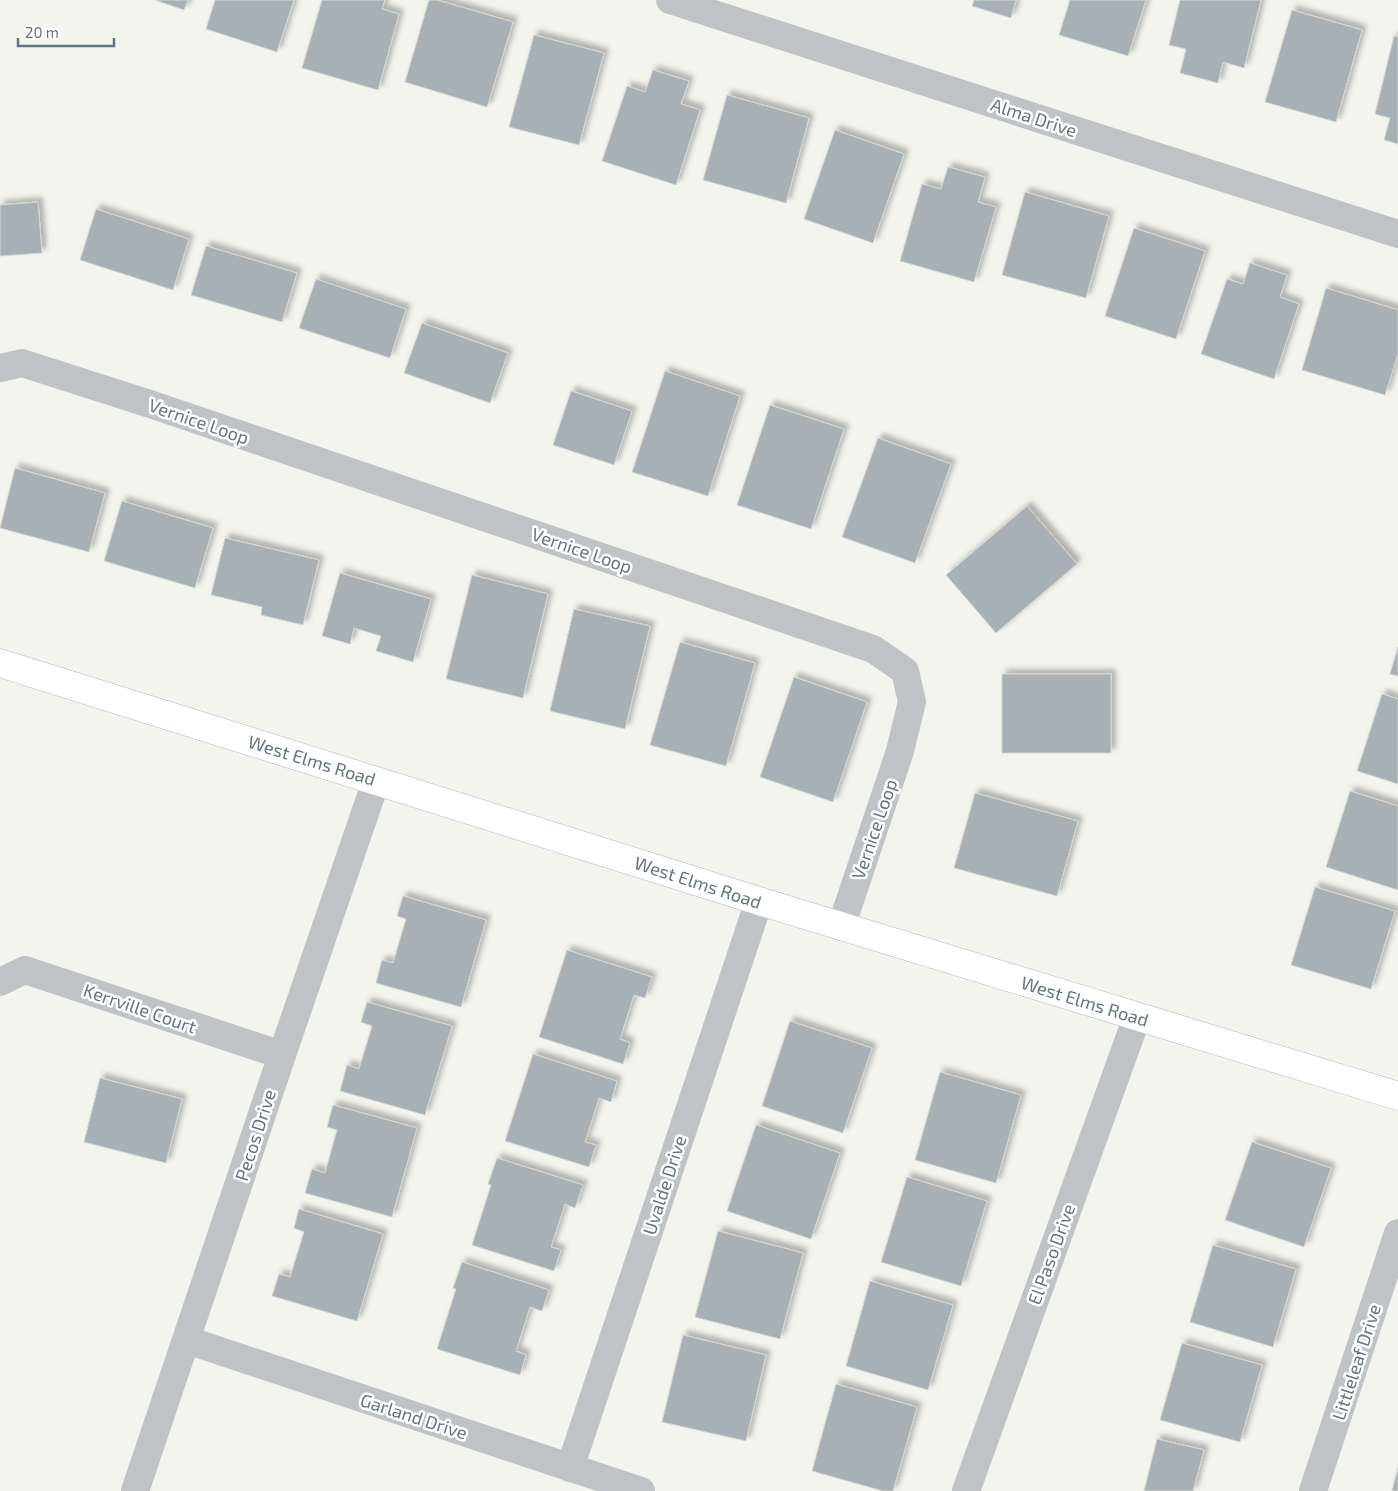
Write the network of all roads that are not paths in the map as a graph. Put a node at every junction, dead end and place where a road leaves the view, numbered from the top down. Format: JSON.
{"nodes":[{"id":1,"x":670,"y":0,"type":"edge"},
{"id":2,"x":1398,"y":234,"type":"edge"},
{"id":3,"x":0,"y":368,"type":"edge"},
{"id":4,"x":0,"y":663,"type":"edge"},
{"id":5,"x":376,"y":781,"type":"junction"},
{"id":6,"x":759,"y":902,"type":"junction"},
{"id":7,"x":841,"y":926,"type":"junction"},
{"id":8,"x":0,"y":982,"type":"edge"},
{"id":9,"x":1137,"y":1016,"type":"junction"},
{"id":10,"x":282,"y":1055,"type":"junction"},
{"id":11,"x":1398,"y":1096,"type":"edge"},
{"id":12,"x":1398,"y":1233,"type":"edge"},
{"id":13,"x":187,"y":1340,"type":"junction"},
{"id":14,"x":570,"y":1468,"type":"junction"},
{"id":15,"x":135,"y":1491,"type":"edge"},
{"id":16,"x":641,"y":1491,"type":"edge"},
{"id":17,"x":966,"y":1491,"type":"edge"},
{"id":18,"x":1313,"y":1491,"type":"edge"}],
"edges":[{"from":1,"to":2,"type":"street","name":"Alma Drive"},
{"from":3,"to":7,"type":"street","name":"Vernice Loop"},
{"from":4,"to":5,"type":"main road","name":"West Elms Road"},
{"from":5,"to":6,"type":"main road","name":"West Elms Road"},
{"from":5,"to":10,"type":"street","name":"Pecos Drive"},
{"from":6,"to":7,"type":"main road","name":"West Elms Road"},
{"from":6,"to":14,"type":"street","name":"Uvalde Drive"},
{"from":7,"to":9,"type":"main road","name":"West Elms Road"},
{"from":8,"to":10,"type":"street","name":"Kerrville Court"},
{"from":9,"to":11,"type":"main road","name":"West Elms Road"},
{"from":9,"to":17,"type":"street","name":"El Paso Drive"},
{"from":10,"to":13,"type":"street","name":"Pecos Drive"},
{"from":12,"to":18,"type":"street","name":"Littleleaf Drive"},
{"from":13,"to":14,"type":"street","name":"Garland Drive"},
{"from":13,"to":15,"type":"street","name":"Pecos Drive"},
{"from":14,"to":16,"type":"street","name":"Garland Drive"}]}
